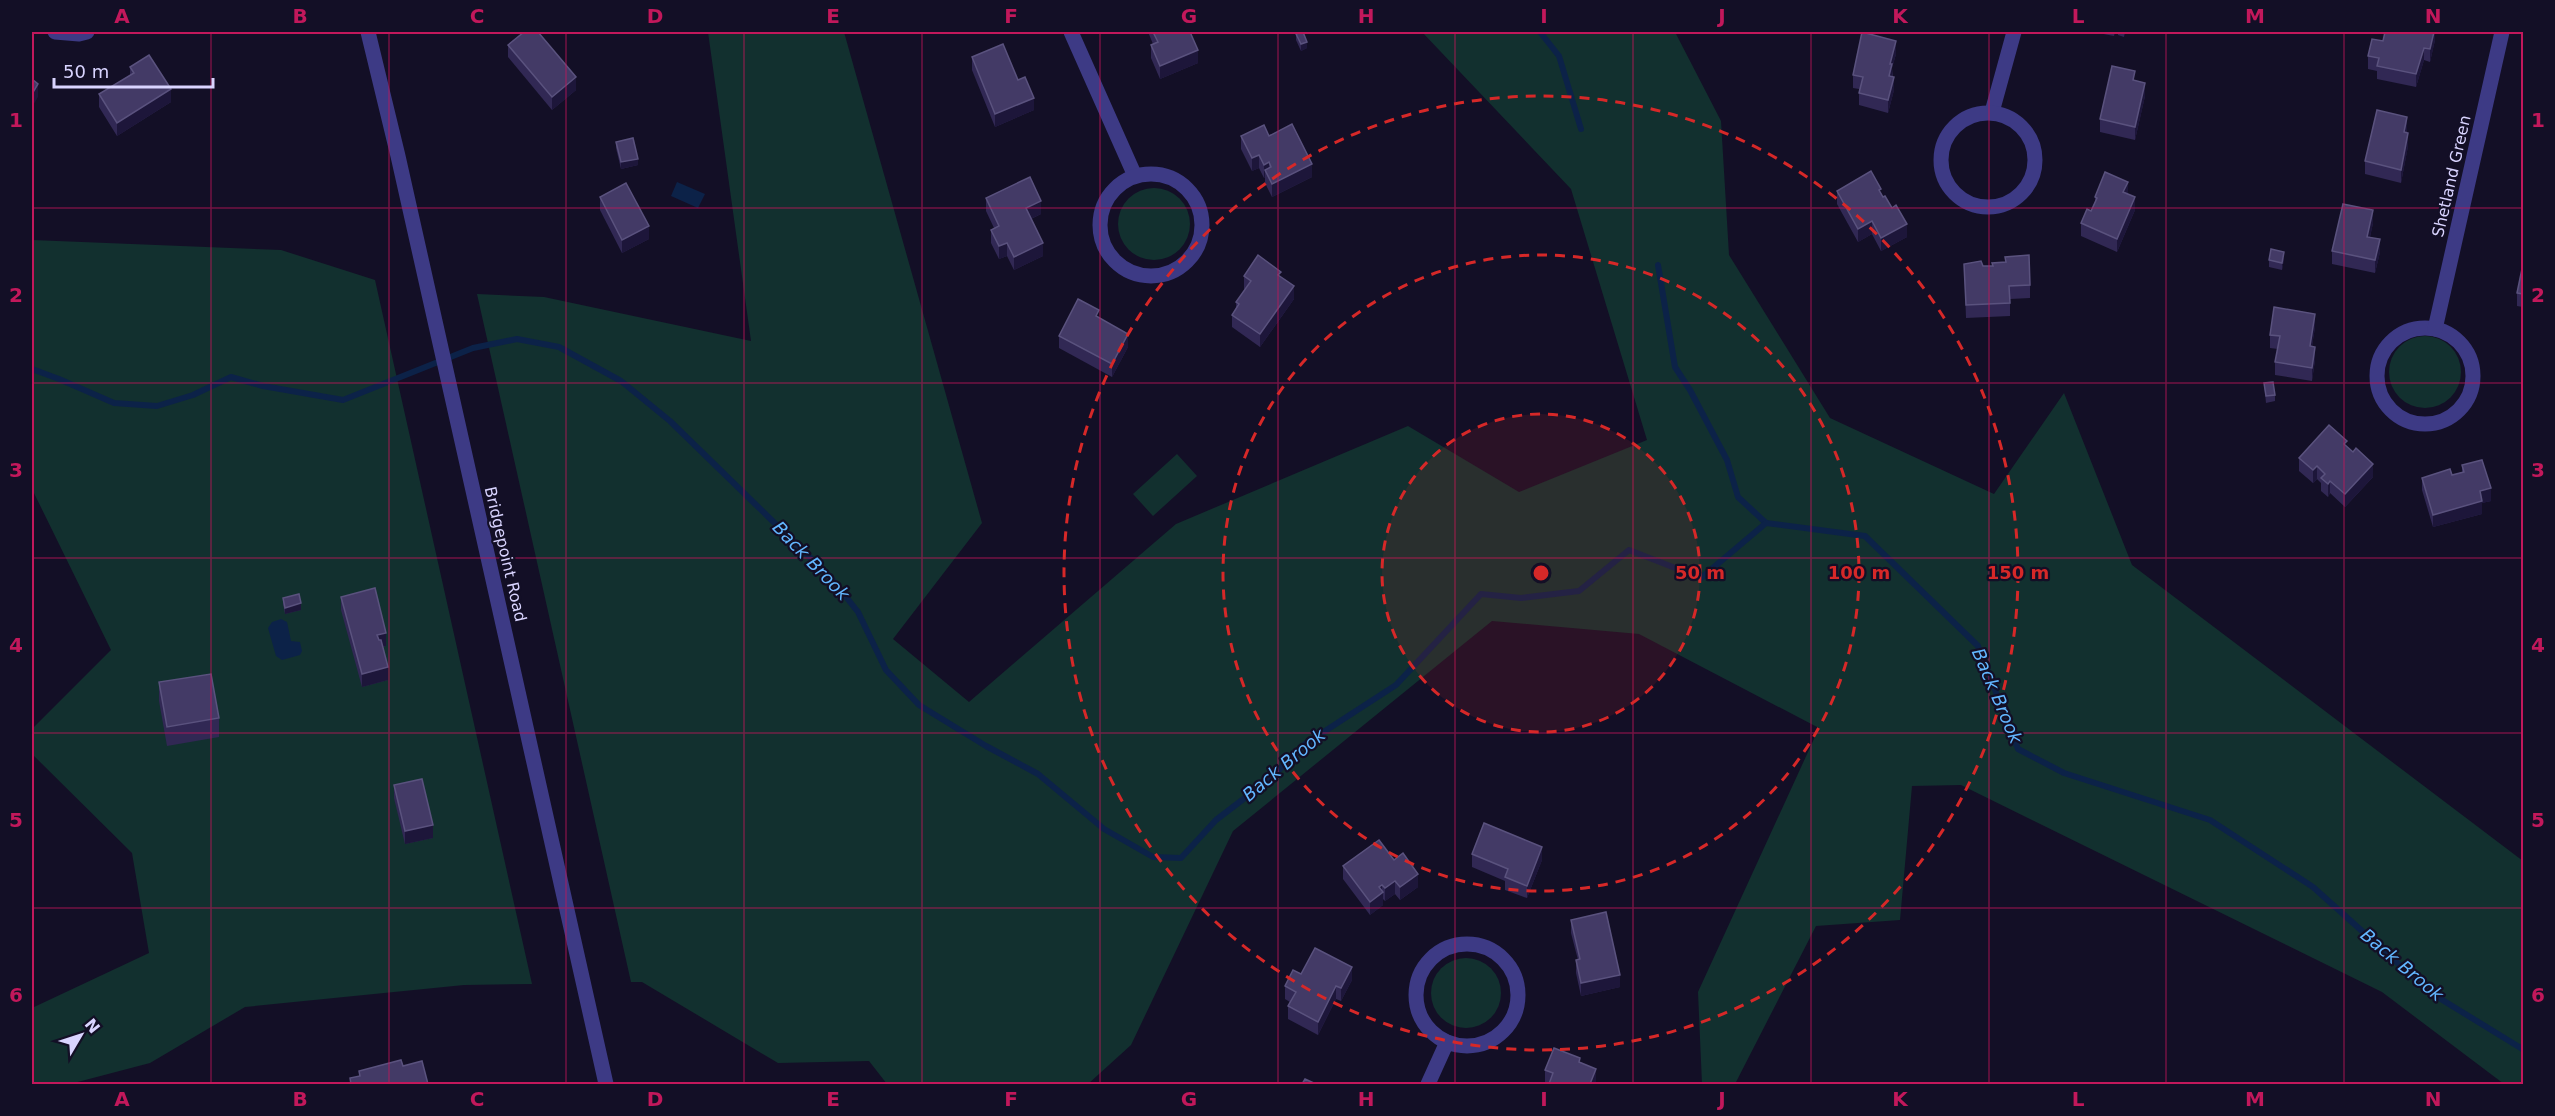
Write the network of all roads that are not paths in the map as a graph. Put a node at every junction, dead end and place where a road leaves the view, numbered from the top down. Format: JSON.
{"nodes":[{"id":1,"x":55,"y":32,"type":"edge"},
{"id":2,"x":87,"y":32,"type":"edge"},
{"id":3,"x":368,"y":32,"type":"edge"},
{"id":4,"x":1071,"y":32,"type":"edge"},
{"id":5,"x":2014,"y":32,"type":"edge"},
{"id":6,"x":2502,"y":32,"type":"edge"},
{"id":7,"x":1992,"y":112,"type":"junction"},
{"id":8,"x":1135,"y":176,"type":"junction"},
{"id":9,"x":2436,"y":329,"type":"junction"},
{"id":10,"x":1447,"y":1042,"type":"junction"},
{"id":11,"x":606,"y":1084,"type":"edge"},
{"id":12,"x":1428,"y":1084,"type":"edge"}],
"edges":[{"from":1,"to":2,"type":"street"},
{"from":3,"to":11,"type":"street","name":"Bridgepoint Road"},
{"from":4,"to":8,"type":"street"},
{"from":5,"to":7,"type":"street"},
{"from":6,"to":9,"type":"street","name":"Shetland Green"},
{"from":7,"to":7,"type":"street"},
{"from":8,"to":8,"type":"street"},
{"from":9,"to":9,"type":"street"},
{"from":10,"to":10,"type":"street"},
{"from":10,"to":12,"type":"street"}]}
